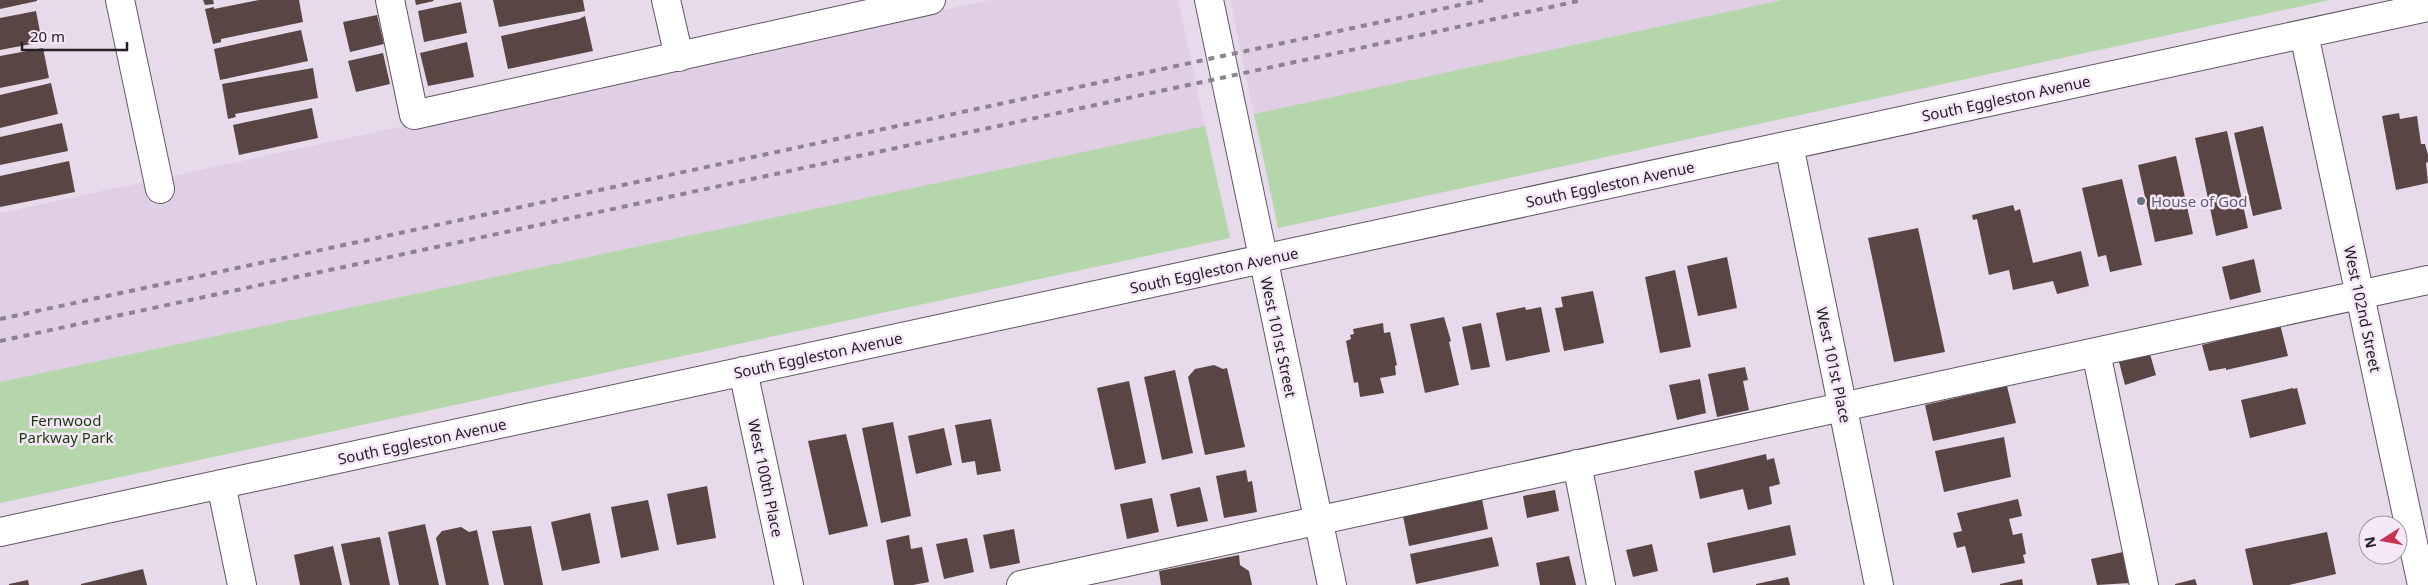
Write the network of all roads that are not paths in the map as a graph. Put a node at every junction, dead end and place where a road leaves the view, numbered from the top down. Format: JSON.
{"nodes":[{"id":1,"x":120,"y":0,"type":"edge"},
{"id":2,"x":390,"y":0,"type":"edge"},
{"id":3,"x":666,"y":0,"type":"edge"},
{"id":4,"x":931,"y":0,"type":"edge"},
{"id":5,"x":1208,"y":0,"type":"edge"},
{"id":6,"x":2428,"y":7,"type":"edge"},
{"id":7,"x":2304,"y":34,"type":"junction"},
{"id":8,"x":679,"y":57,"type":"junction"},
{"id":9,"x":1789,"y":145,"type":"junction"},
{"id":10,"x":160,"y":189,"type":"dead end"},
{"id":11,"x":1263,"y":259,"type":"junction"},
{"id":12,"x":2428,"y":280,"type":"edge"},
{"id":13,"x":2360,"y":295,"type":"junction"},
{"id":14,"x":2096,"y":352,"type":"junction"},
{"id":15,"x":743,"y":371,"type":"junction"},
{"id":16,"x":1842,"y":407,"type":"junction"},
{"id":17,"x":1577,"y":464,"type":"junction"},
{"id":18,"x":221,"y":484,"type":"junction"},
{"id":19,"x":1318,"y":520,"type":"junction"},
{"id":20,"x":0,"y":532,"type":"edge"},
{"id":21,"x":1049,"y":582,"type":"edge"},
{"id":22,"x":242,"y":585,"type":"edge"},
{"id":23,"x":788,"y":585,"type":"edge"},
{"id":24,"x":1021,"y":585,"type":"edge"},
{"id":25,"x":1332,"y":585,"type":"edge"},
{"id":26,"x":1601,"y":585,"type":"edge"},
{"id":27,"x":1879,"y":585,"type":"edge"},
{"id":28,"x":2144,"y":585,"type":"edge"},
{"id":29,"x":2422,"y":585,"type":"edge"}],
"edges":[{"from":1,"to":10,"type":"street"},
{"from":2,"to":8,"type":"street"},
{"from":3,"to":8,"type":"street"},
{"from":4,"to":8,"type":"street"},
{"from":5,"to":11,"type":"street","name":"West 101st Street"},
{"from":6,"to":7,"type":"street","name":"South Eggleston Avenue"},
{"from":7,"to":9,"type":"street","name":"South Eggleston Avenue"},
{"from":7,"to":13,"type":"street","name":"West 102nd Street"},
{"from":9,"to":11,"type":"street","name":"South Eggleston Avenue"},
{"from":9,"to":16,"type":"street","name":"West 101st Place"},
{"from":11,"to":15,"type":"street","name":"South Eggleston Avenue"},
{"from":11,"to":19,"type":"street","name":"West 101st Street"},
{"from":12,"to":13,"type":"street"},
{"from":13,"to":14,"type":"street"},
{"from":13,"to":29,"type":"street","name":"West 102nd Street"},
{"from":14,"to":16,"type":"street"},
{"from":14,"to":28,"type":"street"},
{"from":15,"to":18,"type":"street","name":"South Eggleston Avenue"},
{"from":15,"to":23,"type":"street","name":"West 100th Place"},
{"from":16,"to":17,"type":"street"},
{"from":16,"to":27,"type":"street","name":"West 101st Place"},
{"from":17,"to":19,"type":"street"},
{"from":17,"to":26,"type":"street"},
{"from":18,"to":20,"type":"street","name":"South Eggleston Avenue"},
{"from":18,"to":22,"type":"street"},
{"from":19,"to":21,"type":"street"},
{"from":19,"to":25,"type":"street","name":"West 101st Street"},
{"from":21,"to":24,"type":"street"}]}
